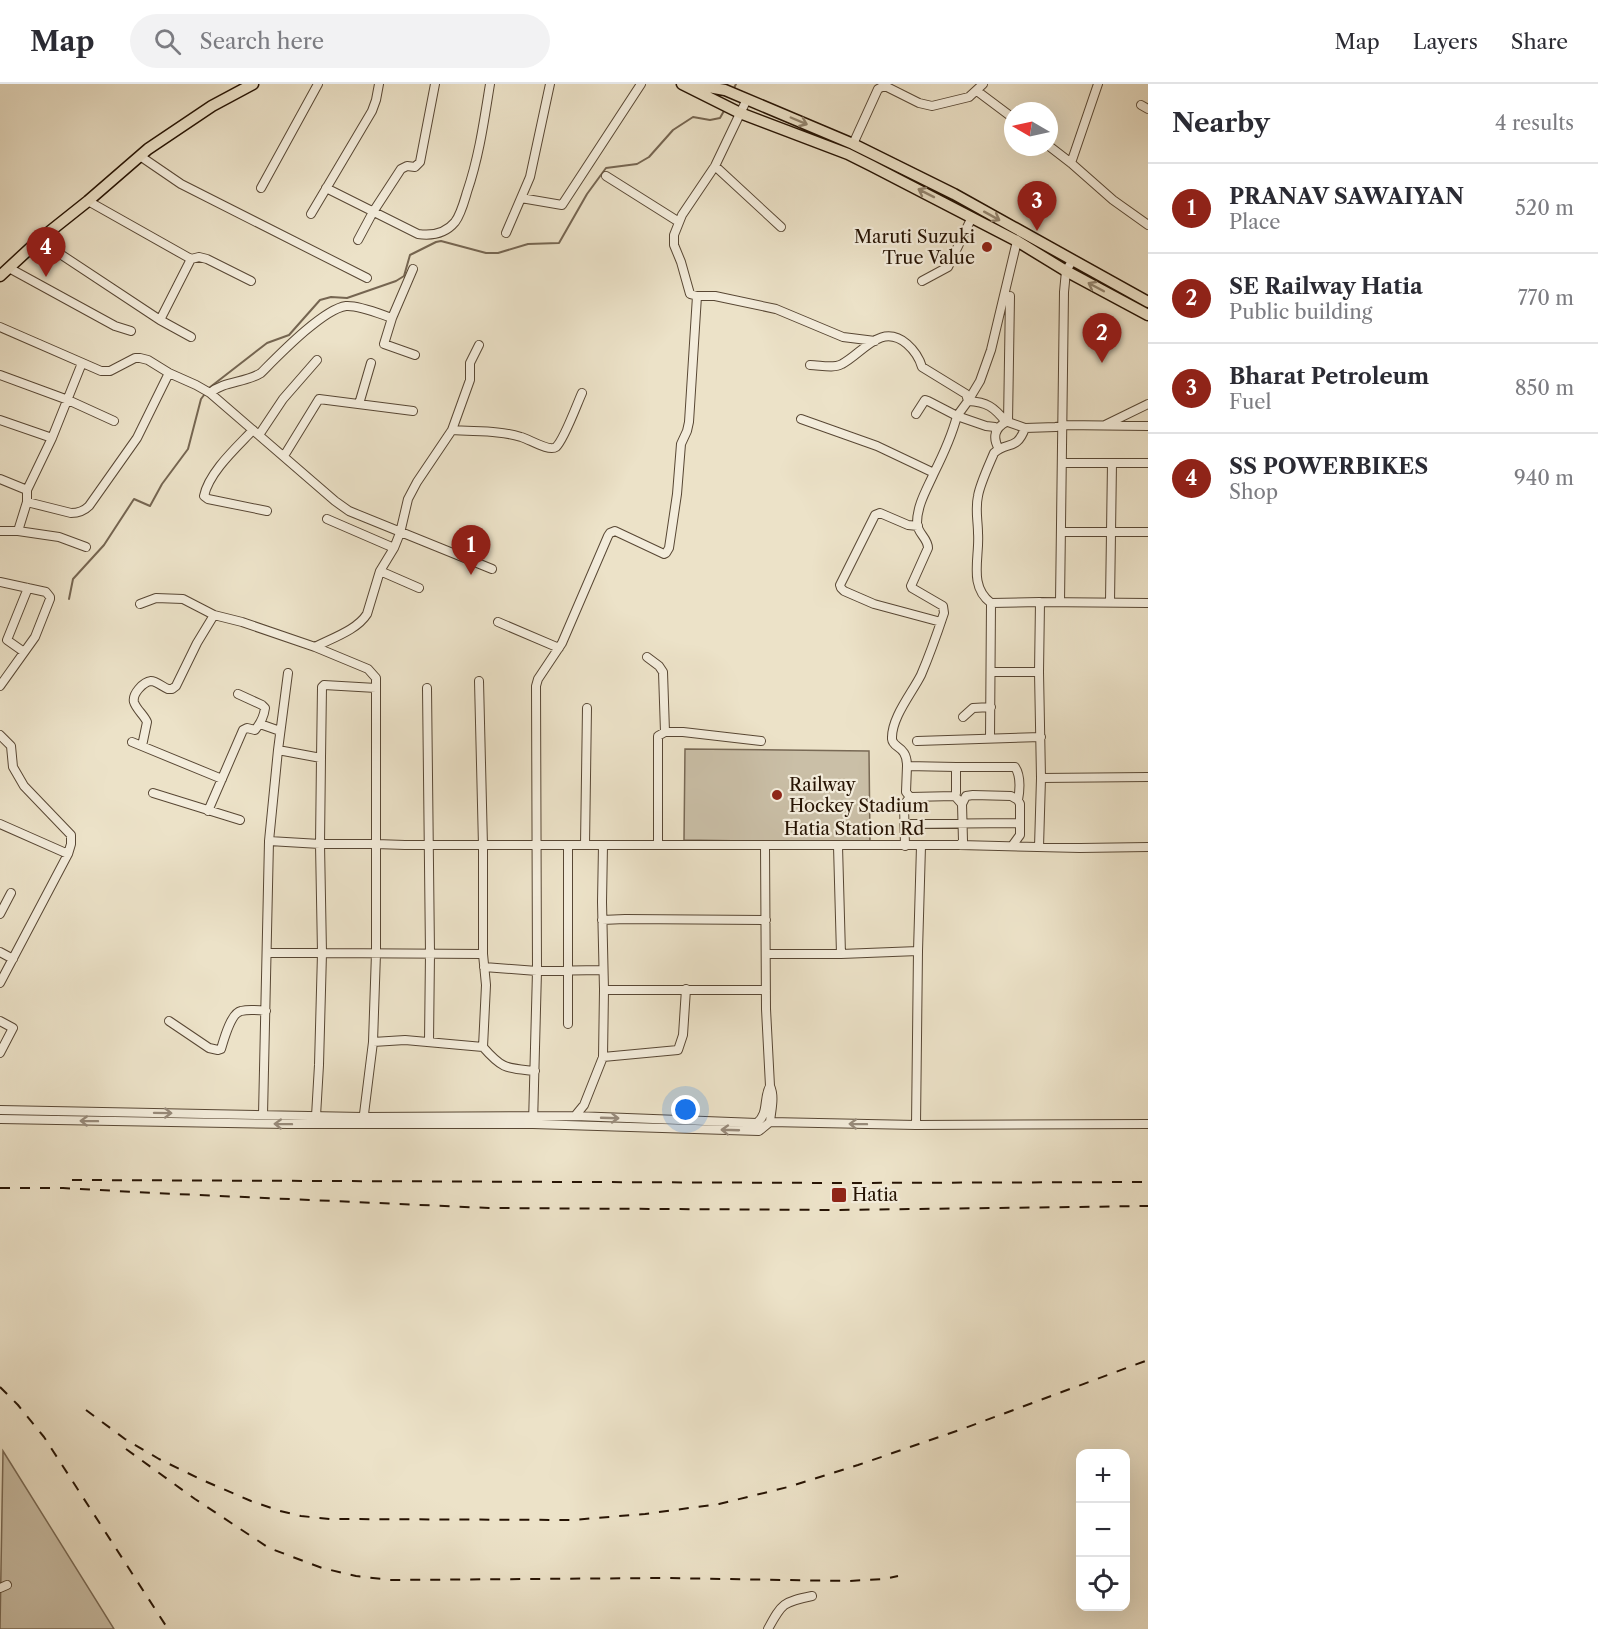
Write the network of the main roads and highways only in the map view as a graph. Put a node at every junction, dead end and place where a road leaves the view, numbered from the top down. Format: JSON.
{"nodes":[{"id":1,"x":253,"y":84,"type":"edge"},
{"id":2,"x":682,"y":84,"type":"edge"},
{"id":3,"x":692,"y":84,"type":"edge"},
{"id":4,"x":1069,"y":266,"type":"junction"},
{"id":5,"x":4,"y":272,"type":"edge"},
{"id":6,"x":1148,"y":302,"type":"edge"},
{"id":7,"x":1148,"y":315,"type":"edge"}],
"edges":[{"from":1,"to":5,"type":"main road"},
{"from":4,"to":2,"type":"main road","one_way":true},
{"from":3,"to":4,"type":"main road","one_way":true},
{"from":4,"to":6,"type":"main road"},
{"from":7,"to":4,"type":"main road","one_way":true}]}
